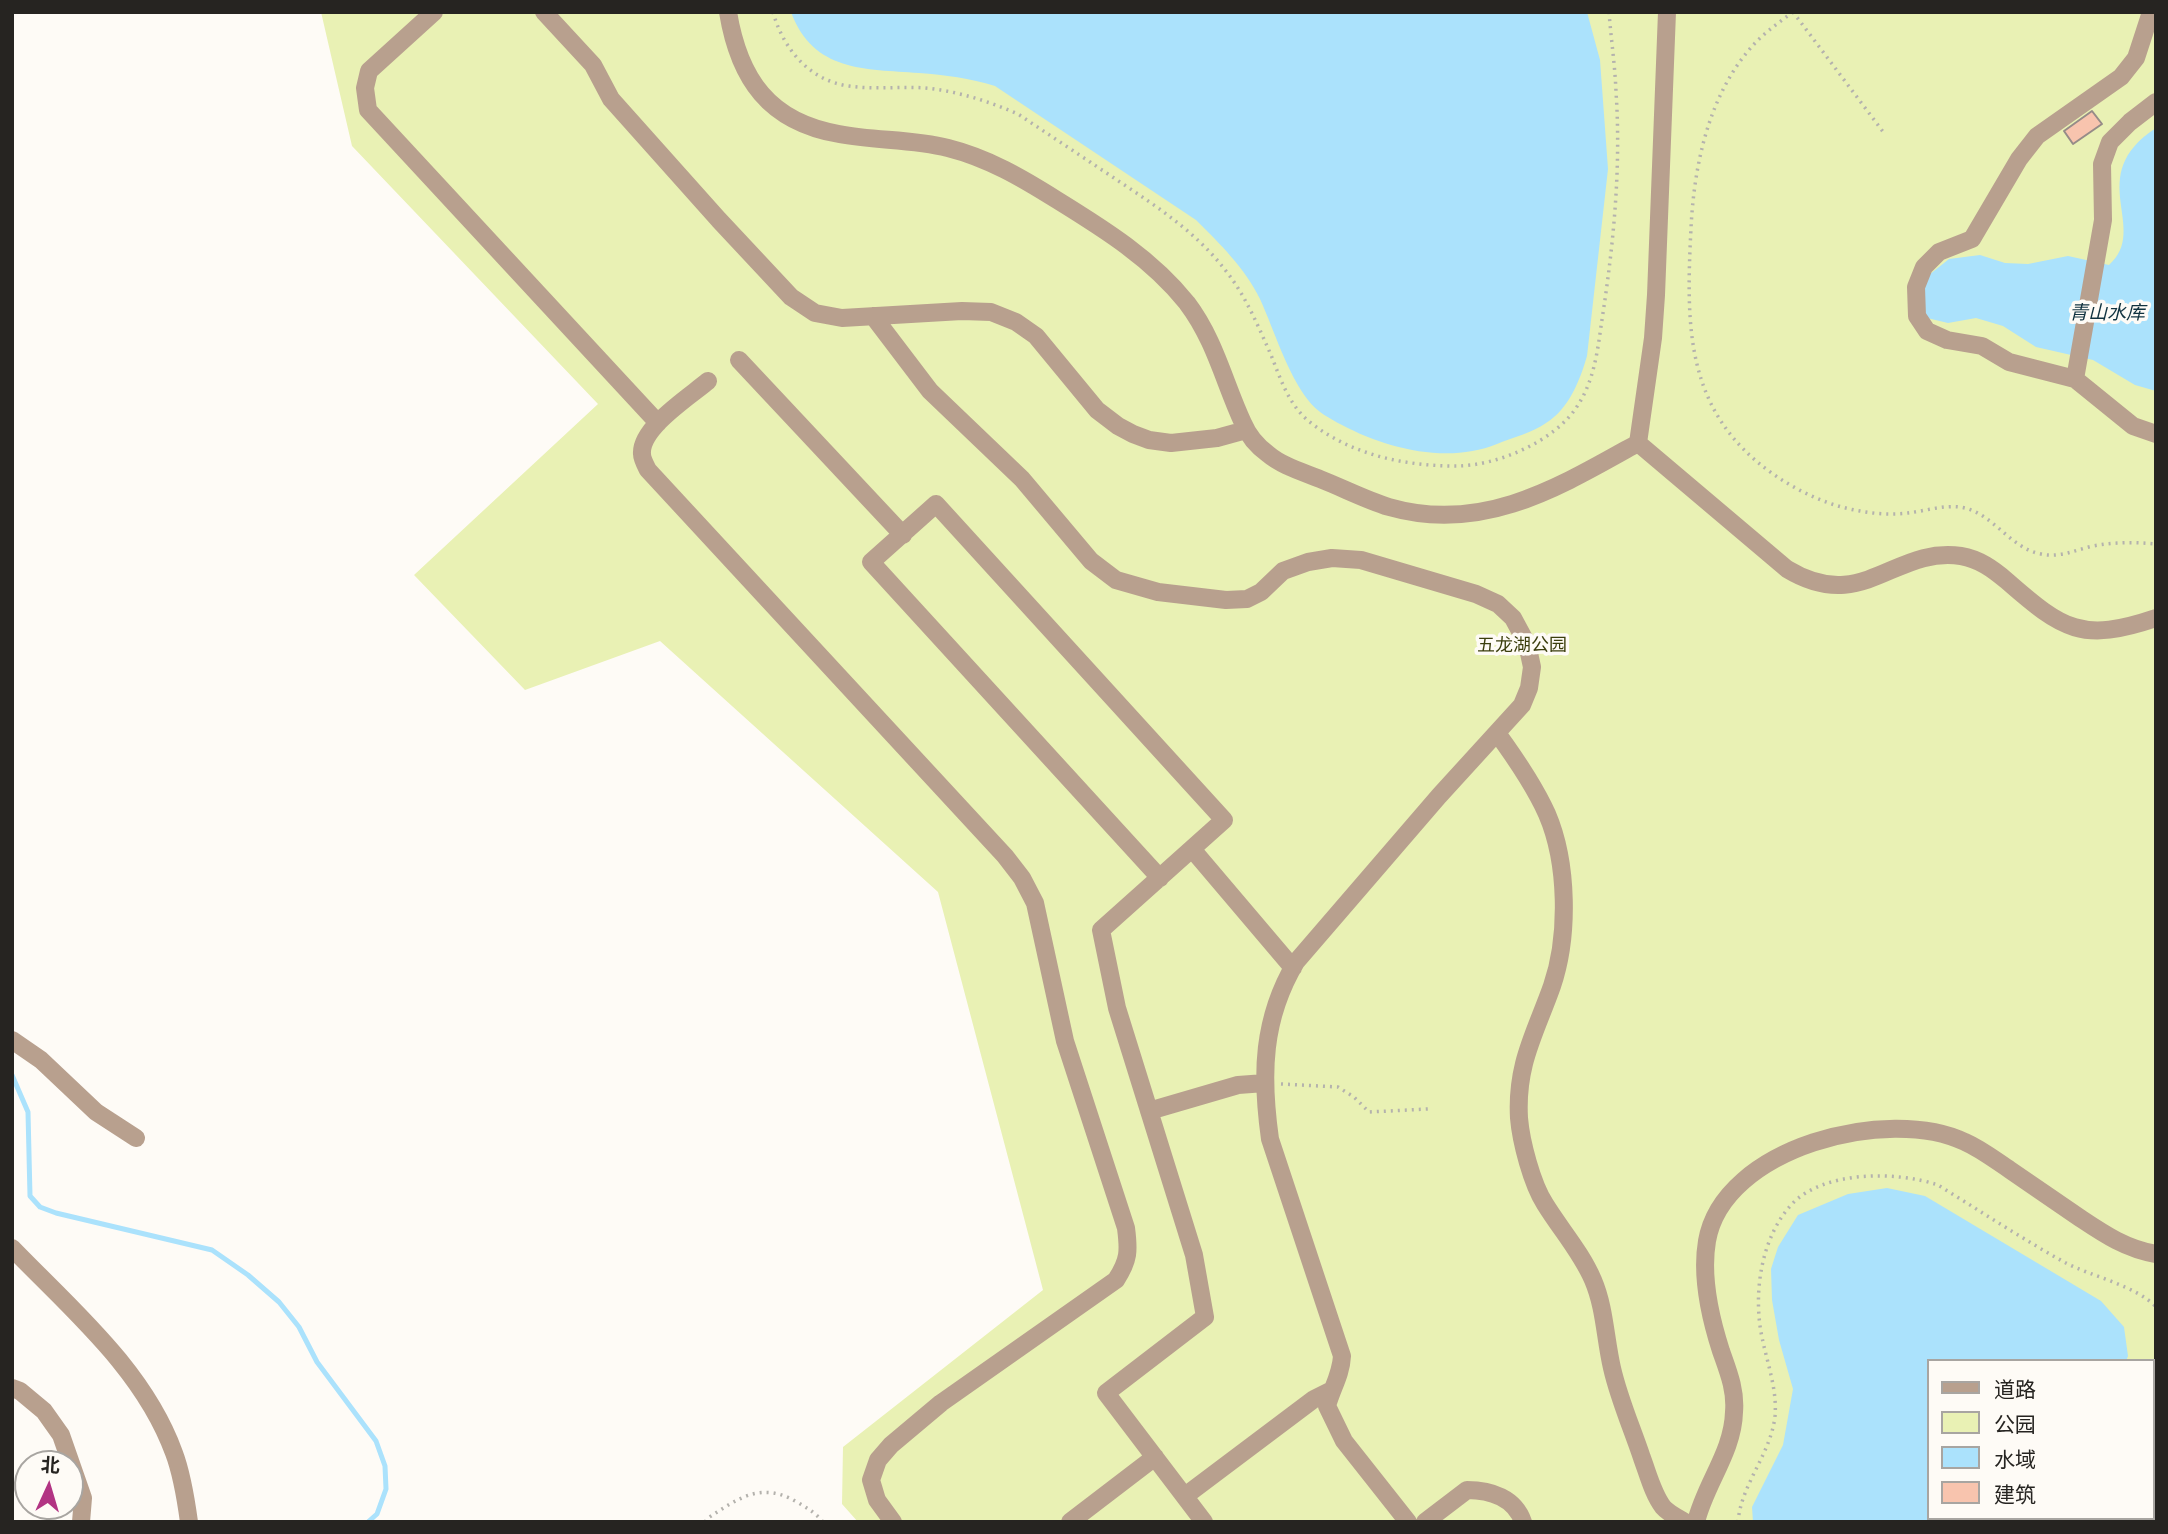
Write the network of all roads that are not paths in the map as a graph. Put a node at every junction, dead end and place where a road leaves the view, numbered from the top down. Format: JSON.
{"nodes":[{"id":1,"x":434,"y":12,"type":"edge"},
{"id":2,"x":544,"y":12,"type":"edge"},
{"id":3,"x":728,"y":12,"type":"edge"},
{"id":4,"x":1667,"y":12,"type":"edge"},
{"id":5,"x":2151,"y":12,"type":"edge"},
{"id":6,"x":2156,"y":103,"type":"edge"},
{"id":7,"x":873,"y":316,"type":"junction"},
{"id":8,"x":739,"y":360,"type":"dead end"},
{"id":9,"x":2075,"y":379,"type":"junction"},
{"id":10,"x":708,"y":381,"type":"dead end"},
{"id":11,"x":657,"y":423,"type":"junction"},
{"id":12,"x":1246,"y":430,"type":"junction"},
{"id":13,"x":2156,"y":434,"type":"edge"},
{"id":14,"x":1638,"y":443,"type":"junction"},
{"id":15,"x":903,"y":535,"type":"junction"},
{"id":16,"x":2156,"y":618,"type":"edge"},
{"id":17,"x":1497,"y":733,"type":"junction"},
{"id":18,"x":1192,"y":849,"type":"junction"},
{"id":19,"x":1160,"y":878,"type":"junction"},
{"id":20,"x":1293,"y":968,"type":"junction"},
{"id":21,"x":12,"y":1040,"type":"edge"},
{"id":22,"x":1265,"y":1083,"type":"junction"},
{"id":23,"x":1149,"y":1111,"type":"junction"},
{"id":24,"x":136,"y":1138,"type":"dead end"},
{"id":25,"x":12,"y":1248,"type":"edge"},
{"id":26,"x":2156,"y":1254,"type":"edge"},
{"id":27,"x":12,"y":1388,"type":"edge"},
{"id":28,"x":1332,"y":1390,"type":"junction"},
{"id":29,"x":1155,"y":1457,"type":"junction"},
{"id":30,"x":1185,"y":1496,"type":"junction"},
{"id":31,"x":81,"y":1522,"type":"edge"},
{"id":32,"x":189,"y":1522,"type":"edge"},
{"id":33,"x":893,"y":1522,"type":"edge"},
{"id":34,"x":1070,"y":1522,"type":"edge"},
{"id":35,"x":1204,"y":1522,"type":"edge"},
{"id":36,"x":1408,"y":1522,"type":"edge"},
{"id":37,"x":1425,"y":1522,"type":"edge"},
{"id":38,"x":1523,"y":1522,"type":"edge"},
{"id":39,"x":1685,"y":1522,"type":"edge"},
{"id":40,"x":1696,"y":1522,"type":"edge"}],
"edges":[{"from":1,"to":11,"type":"street"},
{"from":2,"to":7,"type":"street"},
{"from":3,"to":12,"type":"street"},
{"from":4,"to":14,"type":"street"},
{"from":5,"to":9,"type":"street"},
{"from":6,"to":9,"type":"street"},
{"from":7,"to":12,"type":"street"},
{"from":7,"to":17,"type":"street"},
{"from":8,"to":15,"type":"street"},
{"from":9,"to":13,"type":"street"},
{"from":10,"to":11,"type":"street"},
{"from":11,"to":33,"type":"street"},
{"from":12,"to":14,"type":"street"},
{"from":14,"to":16,"type":"street"},
{"from":15,"to":18,"type":"street"},
{"from":15,"to":19,"type":"street"},
{"from":17,"to":20,"type":"street"},
{"from":17,"to":39,"type":"street"},
{"from":18,"to":19,"type":"street"},
{"from":18,"to":20,"type":"street"},
{"from":19,"to":23,"type":"street"},
{"from":20,"to":22,"type":"street"},
{"from":21,"to":24,"type":"street"},
{"from":22,"to":23,"type":"street"},
{"from":22,"to":28,"type":"street"},
{"from":23,"to":29,"type":"street"},
{"from":25,"to":32,"type":"street"},
{"from":26,"to":40,"type":"street"},
{"from":27,"to":31,"type":"street"},
{"from":28,"to":30,"type":"street"},
{"from":28,"to":36,"type":"street"},
{"from":29,"to":30,"type":"street"},
{"from":29,"to":34,"type":"street"},
{"from":30,"to":35,"type":"street"},
{"from":37,"to":38,"type":"street"}]}
